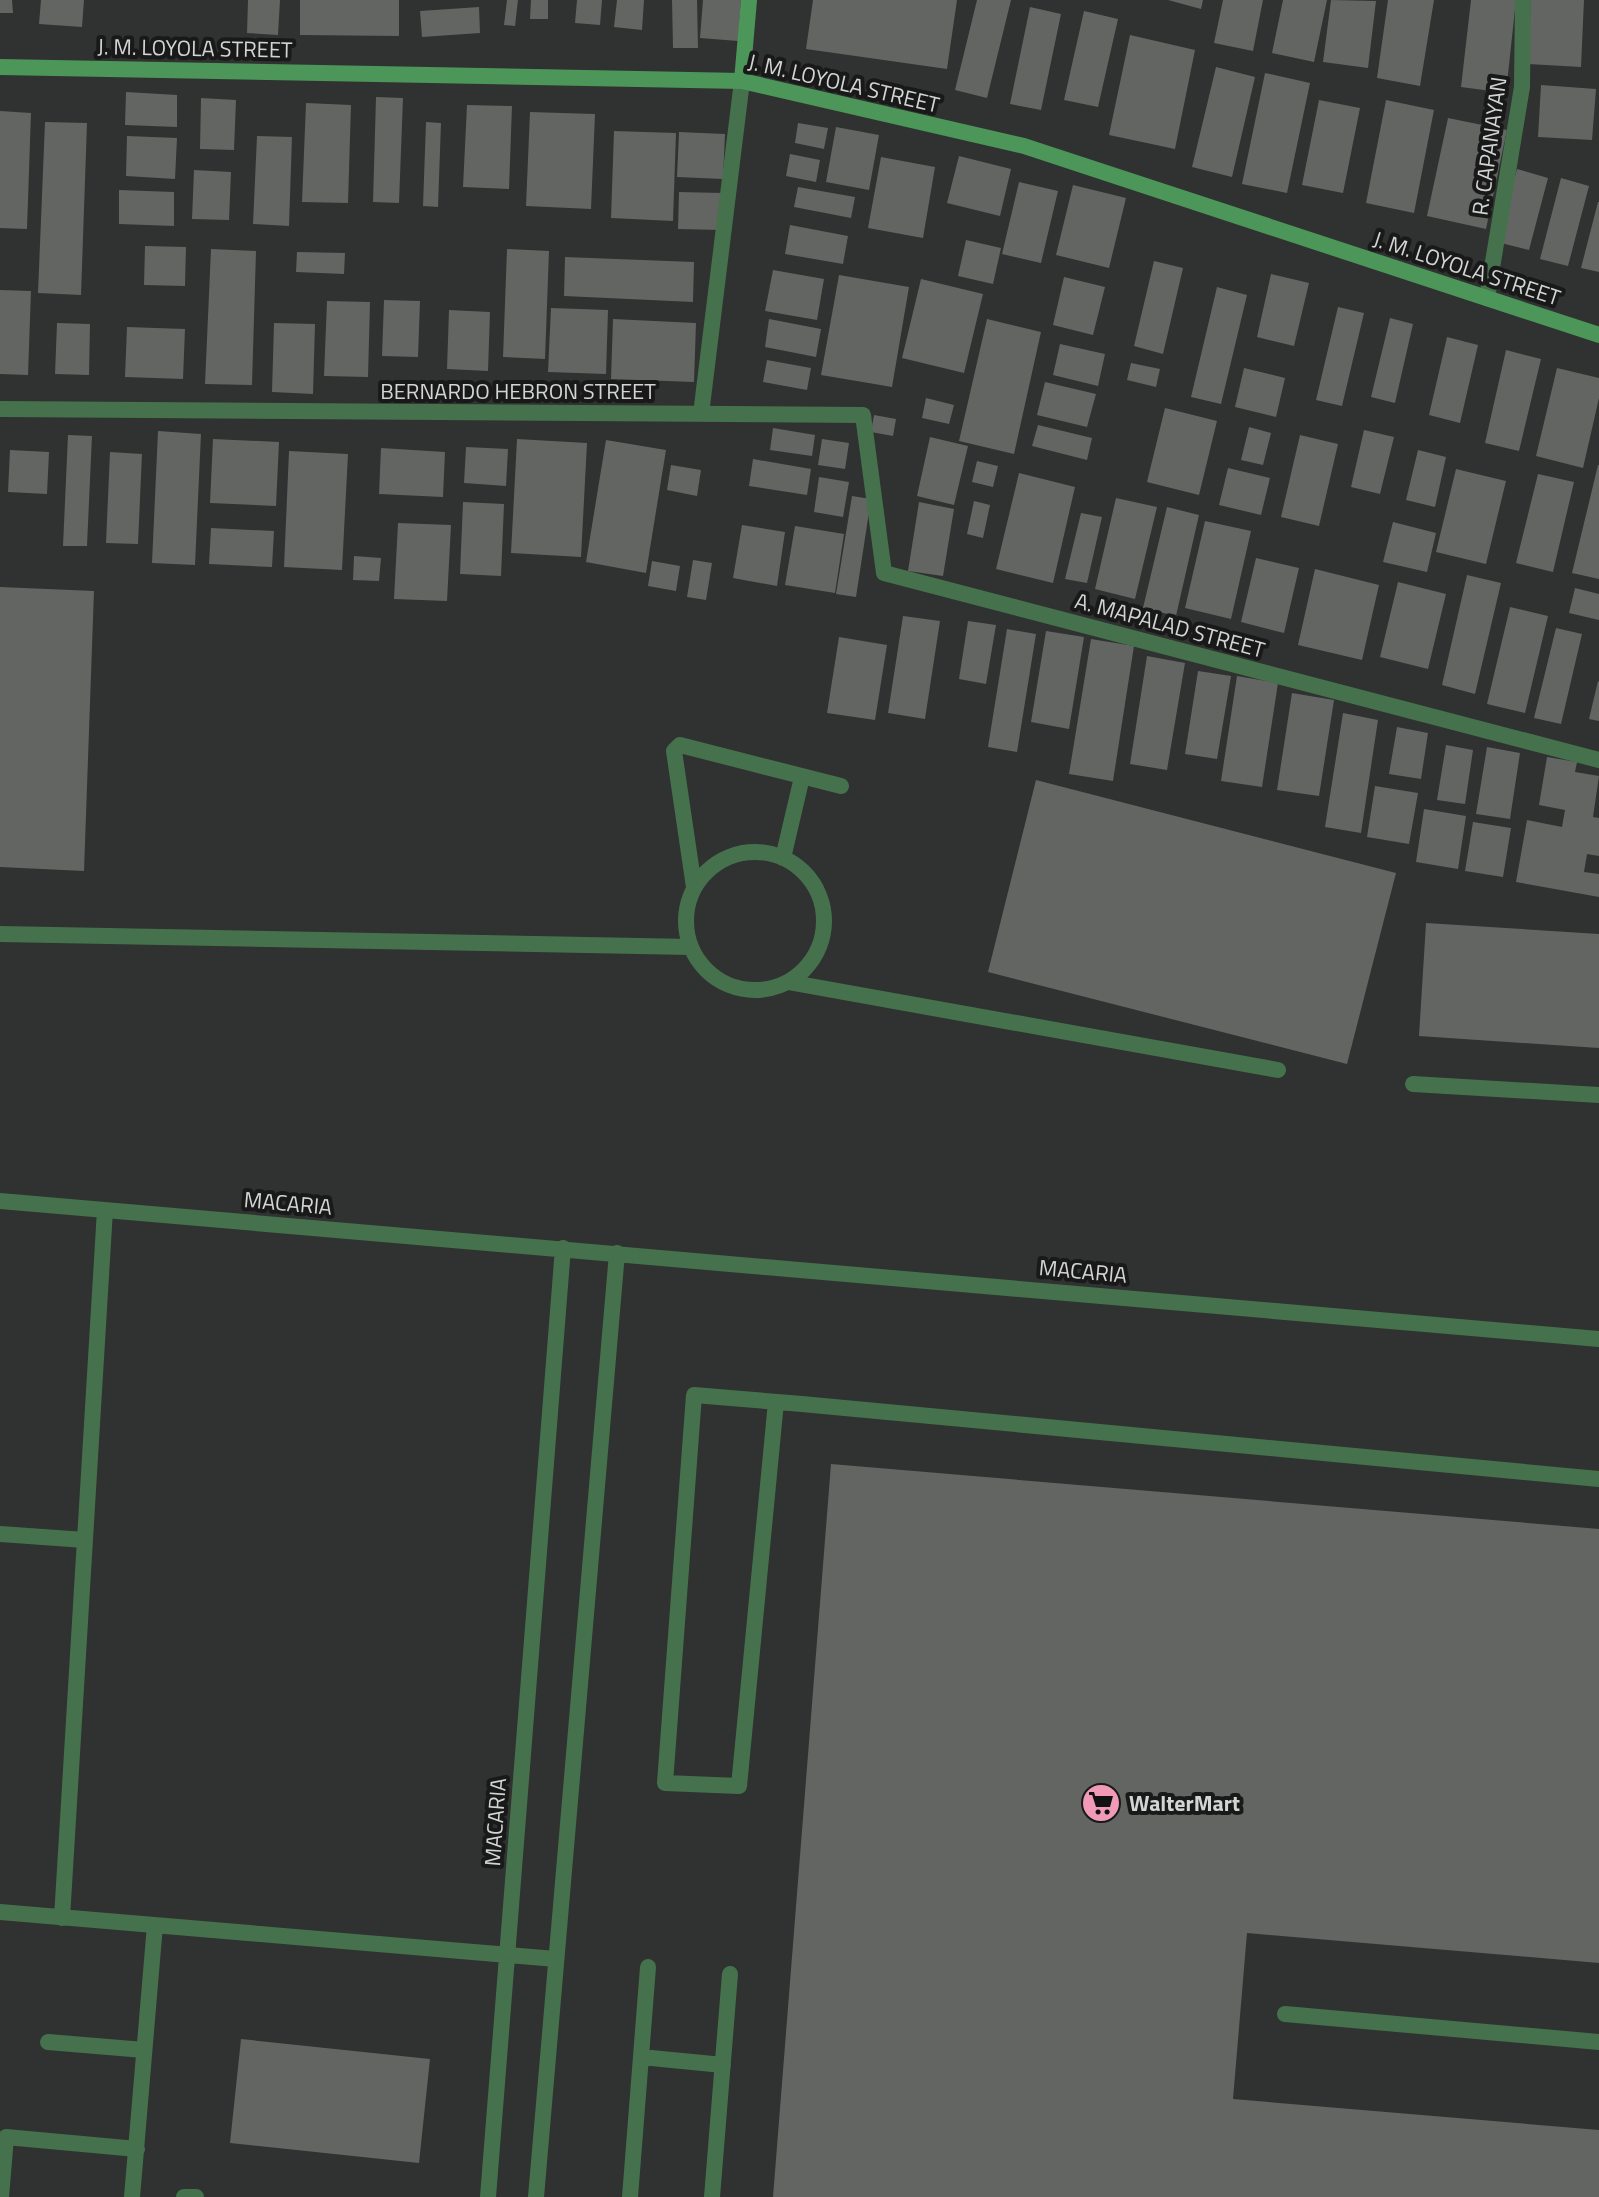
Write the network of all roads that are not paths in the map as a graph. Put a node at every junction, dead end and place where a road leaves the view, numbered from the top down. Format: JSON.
{"nodes":[{"id":1,"x":749,"y":0,"type":"edge"},
{"id":2,"x":1523,"y":0,"type":"edge"},
{"id":3,"x":0,"y":67,"type":"edge"},
{"id":4,"x":742,"y":81,"type":"junction"},
{"id":5,"x":1487,"y":298,"type":"junction"},
{"id":6,"x":1599,"y":335,"type":"edge"},
{"id":7,"x":0,"y":409,"type":"edge"},
{"id":8,"x":701,"y":414,"type":"junction"},
{"id":9,"x":863,"y":415,"type":"joint"},
{"id":10,"x":1599,"y":760,"type":"edge"},
{"id":11,"x":802,"y":777,"type":"junction"},
{"id":12,"x":841,"y":786,"type":"dead end"},
{"id":13,"x":783,"y":858,"type":"junction"},
{"id":14,"x":694,"y":887,"type":"junction"},
{"id":15,"x":0,"y":934,"type":"edge"},
{"id":16,"x":691,"y":947,"type":"junction"},
{"id":17,"x":788,"y":982,"type":"junction"},
{"id":18,"x":1278,"y":1070,"type":"dead end"},
{"id":19,"x":1413,"y":1084,"type":"dead end"},
{"id":20,"x":1599,"y":1095,"type":"edge"},
{"id":21,"x":0,"y":1201,"type":"edge"},
{"id":22,"x":105,"y":1210,"type":"junction"},
{"id":23,"x":563,"y":1248,"type":"junction"},
{"id":24,"x":617,"y":1253,"type":"junction"},
{"id":25,"x":1599,"y":1339,"type":"edge"},
{"id":26,"x":776,"y":1402,"type":"junction"},
{"id":27,"x":1599,"y":1479,"type":"edge"},
{"id":28,"x":0,"y":1534,"type":"edge"},
{"id":29,"x":85,"y":1540,"type":"junction"},
{"id":30,"x":0,"y":1912,"type":"edge"},
{"id":31,"x":62,"y":1918,"type":"junction"},
{"id":32,"x":155,"y":1925,"type":"junction"},
{"id":33,"x":507,"y":1955,"type":"junction"},
{"id":34,"x":556,"y":1959,"type":"junction"},
{"id":35,"x":648,"y":1967,"type":"dead end"},
{"id":36,"x":730,"y":1974,"type":"dead end"},
{"id":37,"x":1285,"y":2014,"type":"dead end"},
{"id":38,"x":48,"y":2042,"type":"dead end"},
{"id":39,"x":1599,"y":2042,"type":"edge"},
{"id":40,"x":144,"y":2050,"type":"junction"},
{"id":41,"x":641,"y":2057,"type":"junction"},
{"id":42,"x":723,"y":2065,"type":"junction"},
{"id":43,"x":137,"y":2149,"type":"junction"},
{"id":44,"x":1,"y":2197,"type":"edge"},
{"id":45,"x":132,"y":2197,"type":"edge"},
{"id":46,"x":184,"y":2197,"type":"edge"},
{"id":47,"x":196,"y":2197,"type":"edge"},
{"id":48,"x":488,"y":2197,"type":"edge"},
{"id":49,"x":536,"y":2197,"type":"edge"},
{"id":50,"x":630,"y":2197,"type":"edge"},
{"id":51,"x":712,"y":2197,"type":"edge"}],
"edges":[{"from":1,"to":4,"type":"main road"},
{"from":2,"to":5,"type":"street","name":"R. CAPANAYAN"},
{"from":3,"to":4,"type":"main road","name":"J. M. LOYOLA STREET"},
{"from":4,"to":5,"type":"main road","name":"J. M. LOYOLA STREET"},
{"from":4,"to":8,"type":"street"},
{"from":5,"to":6,"type":"main road","name":"J. M. LOYOLA STREET"},
{"from":7,"to":8,"type":"street","name":"BERNARDO HEBRON STREET"},
{"from":8,"to":9,"type":"street","name":"BERNARDO HEBRON STREET"},
{"from":9,"to":10,"type":"street","name":"A. MAPALAD STREET"},
{"from":11,"to":12,"type":"street"},
{"from":11,"to":13,"type":"street"},
{"from":11,"to":14,"type":"street"},
{"from":13,"to":14,"type":"street"},
{"from":13,"to":17,"type":"street"},
{"from":14,"to":16,"type":"street"},
{"from":15,"to":16,"type":"street"},
{"from":16,"to":17,"type":"street"},
{"from":17,"to":18,"type":"street"},
{"from":19,"to":20,"type":"street"},
{"from":21,"to":22,"type":"street","name":"MACARIA"},
{"from":22,"to":23,"type":"street","name":"MACARIA"},
{"from":22,"to":29,"type":"street"},
{"from":23,"to":24,"type":"street","name":"MACARIA"},
{"from":23,"to":33,"type":"street","name":"MACARIA"},
{"from":24,"to":25,"type":"street","name":"MACARIA"},
{"from":24,"to":34,"type":"street"},
{"from":26,"to":26,"type":"street"},
{"from":26,"to":27,"type":"street"},
{"from":28,"to":29,"type":"street"},
{"from":29,"to":31,"type":"street"},
{"from":30,"to":31,"type":"street"},
{"from":31,"to":32,"type":"street"},
{"from":32,"to":33,"type":"street"},
{"from":32,"to":40,"type":"street"},
{"from":33,"to":34,"type":"street"},
{"from":33,"to":48,"type":"street","name":"MACARIA"},
{"from":34,"to":49,"type":"street"},
{"from":35,"to":41,"type":"street"},
{"from":36,"to":42,"type":"street"},
{"from":37,"to":39,"type":"street"},
{"from":38,"to":40,"type":"street"},
{"from":40,"to":43,"type":"street"},
{"from":41,"to":42,"type":"street"},
{"from":41,"to":50,"type":"street"},
{"from":42,"to":51,"type":"street"},
{"from":43,"to":44,"type":"street"},
{"from":43,"to":45,"type":"street"},
{"from":46,"to":47,"type":"street"}]}
